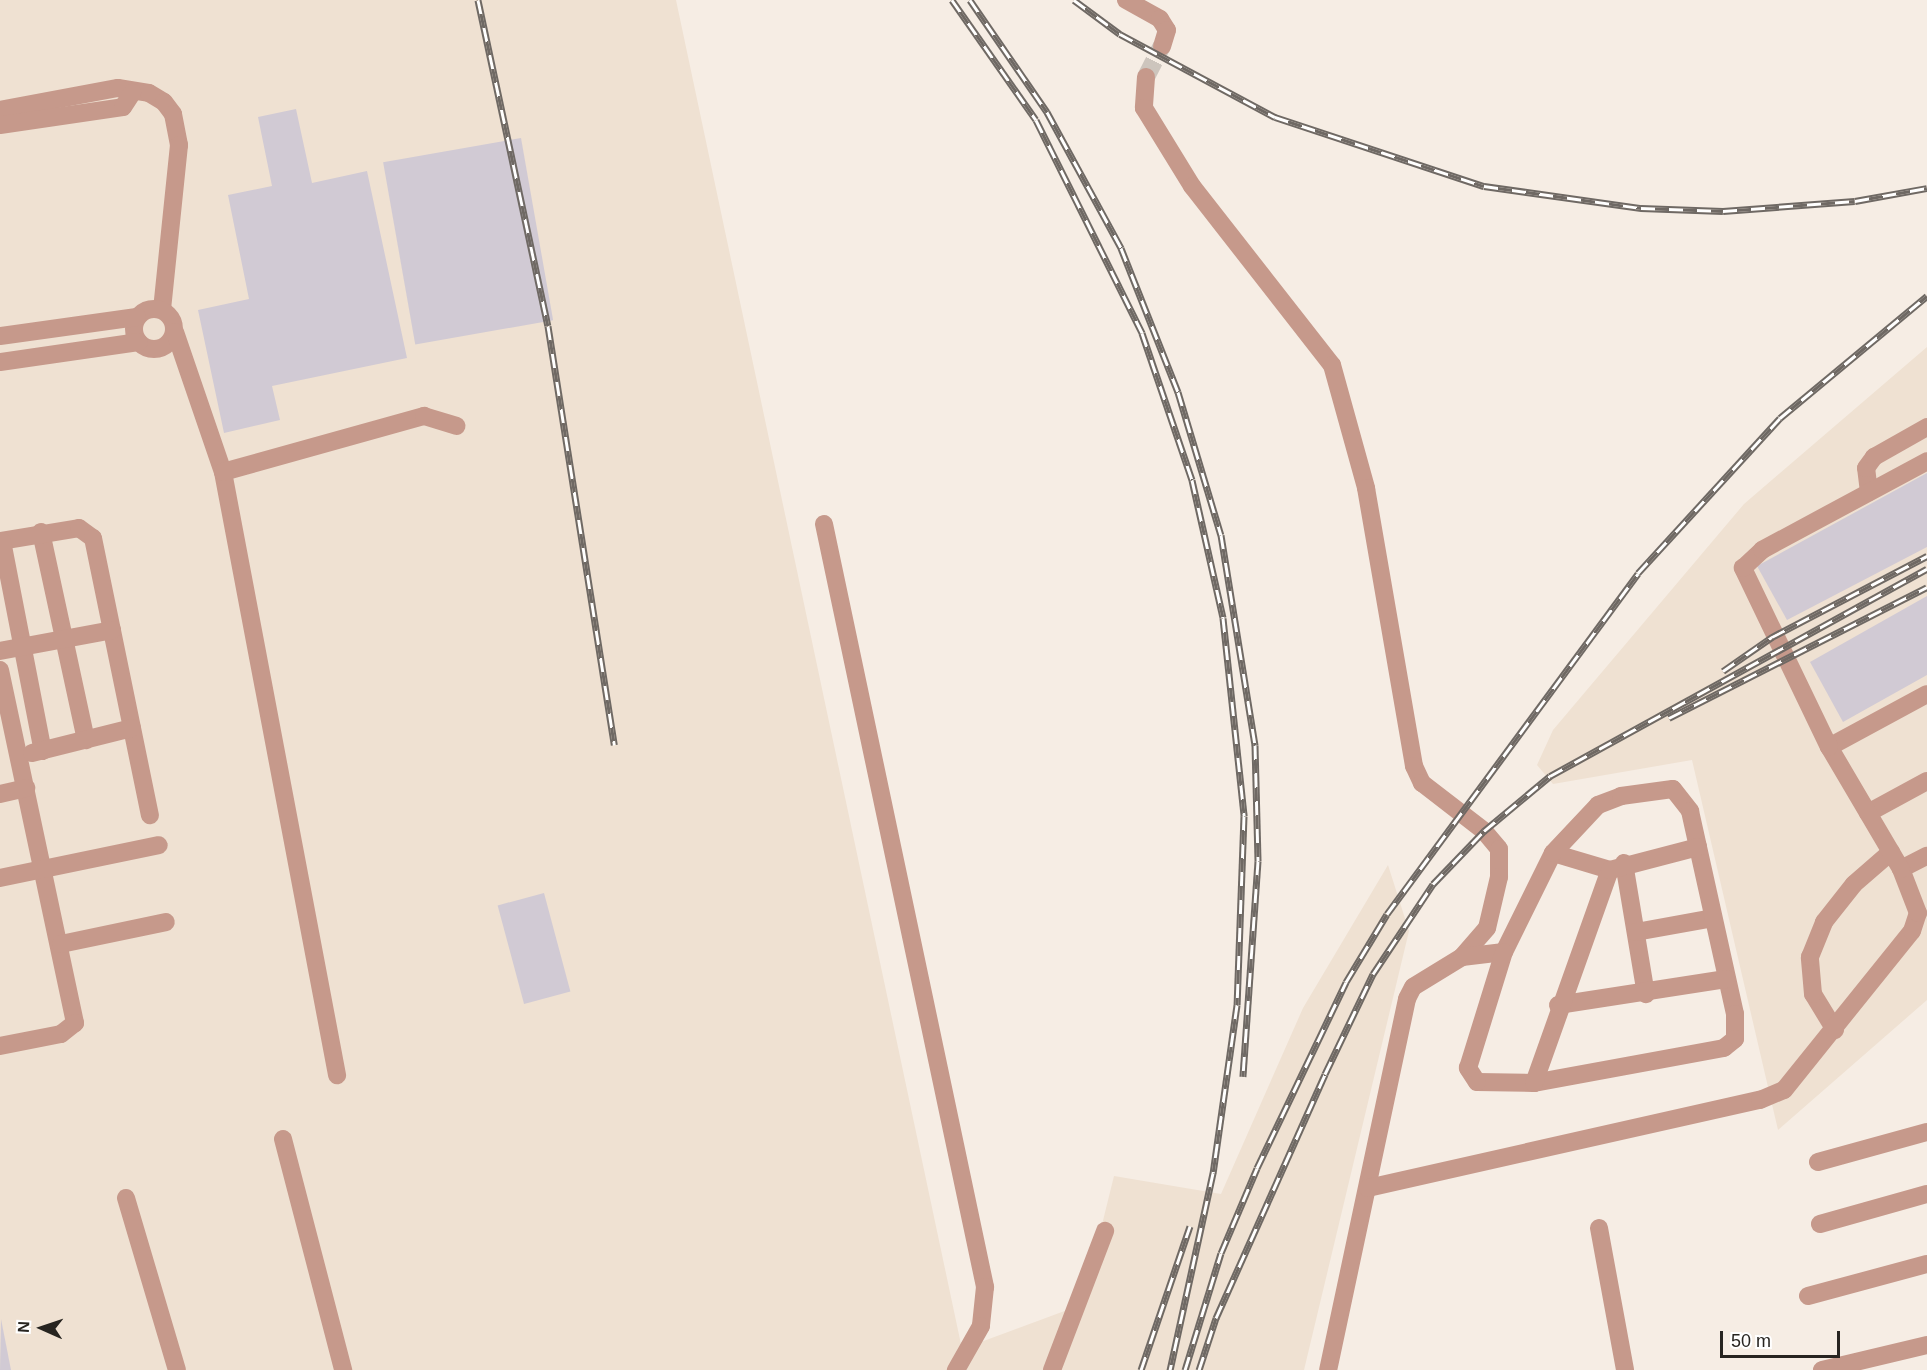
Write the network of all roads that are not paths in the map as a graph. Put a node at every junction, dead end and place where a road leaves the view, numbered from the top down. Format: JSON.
{"nodes":[{"id":1,"x":1126,"y":0,"type":"edge"},
{"id":2,"x":1162,"y":46,"type":"tunnel mouth"},
{"id":3,"x":1146,"y":76,"type":"tunnel mouth"},
{"id":4,"x":132,"y":93,"type":"junction"},
{"id":5,"x":0,"y":110,"type":"edge"},
{"id":6,"x":0,"y":125,"type":"edge"},
{"id":7,"x":162,"y":309,"type":"junction"},
{"id":8,"x":137,"y":317,"type":"junction"},
{"id":9,"x":175,"y":332,"type":"junction"},
{"id":10,"x":0,"y":336,"type":"edge"},
{"id":11,"x":139,"y":342,"type":"junction"},
{"id":12,"x":0,"y":362,"type":"edge"},
{"id":13,"x":457,"y":426,"type":"dead end"},
{"id":14,"x":1927,"y":427,"type":"edge"},
{"id":15,"x":1927,"y":461,"type":"edge"},
{"id":16,"x":223,"y":472,"type":"junction"},
{"id":17,"x":1869,"y":492,"type":"junction"},
{"id":18,"x":824,"y":524,"type":"dead end"},
{"id":19,"x":41,"y":532,"type":"junction"},
{"id":20,"x":1,"y":541,"type":"edge"},
{"id":21,"x":112,"y":630,"type":"junction"},
{"id":22,"x":65,"y":639,"type":"junction"},
{"id":23,"x":24,"y":646,"type":"junction"},
{"id":24,"x":0,"y":651,"type":"edge"},
{"id":25,"x":0,"y":670,"type":"edge"},
{"id":26,"x":1927,"y":694,"type":"edge"},
{"id":27,"x":4,"y":710,"type":"edge"},
{"id":28,"x":132,"y":728,"type":"junction"},
{"id":29,"x":86,"y":740,"type":"junction"},
{"id":30,"x":1829,"y":747,"type":"junction"},
{"id":31,"x":44,"y":751,"type":"junction"},
{"id":32,"x":19,"y":756,"type":"junction"},
{"id":33,"x":1927,"y":781,"type":"edge"},
{"id":34,"x":26,"y":788,"type":"junction"},
{"id":35,"x":0,"y":794,"type":"edge"},
{"id":36,"x":1868,"y":813,"type":"junction"},
{"id":37,"x":150,"y":815,"type":"dead end"},
{"id":38,"x":159,"y":845,"type":"dead end"},
{"id":39,"x":1698,"y":847,"type":"junction"},
{"id":40,"x":1891,"y":852,"type":"junction"},
{"id":41,"x":1553,"y":853,"type":"junction"},
{"id":42,"x":1927,"y":856,"type":"edge"},
{"id":43,"x":1618,"y":867,"type":"junction"},
{"id":44,"x":44,"y":869,"type":"junction"},
{"id":45,"x":1901,"y":869,"type":"junction"},
{"id":46,"x":0,"y":878,"type":"edge"},
{"id":47,"x":1922,"y":912,"type":"edge"},
{"id":48,"x":1713,"y":918,"type":"junction"},
{"id":49,"x":166,"y":922,"type":"dead end"},
{"id":50,"x":1636,"y":932,"type":"junction"},
{"id":51,"x":61,"y":944,"type":"junction"},
{"id":52,"x":1504,"y":952,"type":"junction"},
{"id":53,"x":1462,"y":957,"type":"junction"},
{"id":54,"x":1726,"y":979,"type":"junction"},
{"id":55,"x":1646,"y":994,"type":"junction"},
{"id":56,"x":1558,"y":1005,"type":"junction"},
{"id":57,"x":1835,"y":1030,"type":"junction"},
{"id":58,"x":0,"y":1046,"type":"edge"},
{"id":59,"x":337,"y":1075,"type":"dead end"},
{"id":60,"x":1534,"y":1083,"type":"junction"},
{"id":61,"x":1927,"y":1132,"type":"edge"},
{"id":62,"x":283,"y":1139,"type":"dead end"},
{"id":63,"x":1818,"y":1162,"type":"dead end"},
{"id":64,"x":1368,"y":1188,"type":"junction"},
{"id":65,"x":1927,"y":1194,"type":"edge"},
{"id":66,"x":126,"y":1198,"type":"dead end"},
{"id":67,"x":1820,"y":1224,"type":"dead end"},
{"id":68,"x":1599,"y":1228,"type":"dead end"},
{"id":69,"x":1105,"y":1231,"type":"dead end"},
{"id":70,"x":1927,"y":1264,"type":"edge"},
{"id":71,"x":1808,"y":1296,"type":"dead end"},
{"id":72,"x":1927,"y":1345,"type":"edge"},
{"id":73,"x":177,"y":1370,"type":"edge"},
{"id":74,"x":343,"y":1370,"type":"edge"},
{"id":75,"x":956,"y":1370,"type":"edge"},
{"id":76,"x":1052,"y":1370,"type":"edge"},
{"id":77,"x":1328,"y":1370,"type":"edge"},
{"id":78,"x":1625,"y":1370,"type":"edge"},
{"id":79,"x":1822,"y":1370,"type":"edge"}],
"edges":[{"from":1,"to":2,"type":"street"},
{"from":3,"to":53,"type":"street"},
{"from":4,"to":5,"type":"street"},
{"from":4,"to":6,"type":"street"},
{"from":4,"to":7,"type":"street"},
{"from":7,"to":8,"type":"street"},
{"from":7,"to":9,"type":"street"},
{"from":8,"to":10,"type":"street"},
{"from":8,"to":11,"type":"street"},
{"from":9,"to":11,"type":"street"},
{"from":9,"to":16,"type":"street"},
{"from":11,"to":12,"type":"street"},
{"from":13,"to":16,"type":"street"},
{"from":14,"to":17,"type":"street"},
{"from":15,"to":17,"type":"street"},
{"from":16,"to":59,"type":"street"},
{"from":17,"to":30,"type":"street"},
{"from":18,"to":75,"type":"street"},
{"from":19,"to":20,"type":"street"},
{"from":19,"to":21,"type":"street"},
{"from":19,"to":22,"type":"street"},
{"from":20,"to":23,"type":"street"},
{"from":21,"to":22,"type":"street"},
{"from":21,"to":28,"type":"street"},
{"from":22,"to":23,"type":"street"},
{"from":22,"to":29,"type":"street"},
{"from":23,"to":24,"type":"street"},
{"from":23,"to":31,"type":"street"},
{"from":25,"to":27,"type":"street"},
{"from":26,"to":30,"type":"street"},
{"from":27,"to":32,"type":"street"},
{"from":28,"to":29,"type":"street"},
{"from":28,"to":37,"type":"street"},
{"from":29,"to":31,"type":"street"},
{"from":30,"to":36,"type":"street"},
{"from":31,"to":32,"type":"street"},
{"from":32,"to":34,"type":"street"},
{"from":33,"to":36,"type":"street"},
{"from":34,"to":35,"type":"street"},
{"from":34,"to":44,"type":"street"},
{"from":36,"to":40,"type":"street"},
{"from":38,"to":44,"type":"street"},
{"from":39,"to":41,"type":"street"},
{"from":39,"to":43,"type":"street"},
{"from":39,"to":48,"type":"street"},
{"from":40,"to":45,"type":"street"},
{"from":40,"to":57,"type":"street"},
{"from":41,"to":43,"type":"street"},
{"from":41,"to":52,"type":"street"},
{"from":42,"to":45,"type":"street"},
{"from":43,"to":50,"type":"street"},
{"from":43,"to":56,"type":"street"},
{"from":44,"to":46,"type":"street"},
{"from":44,"to":51,"type":"street"},
{"from":45,"to":47,"type":"street"},
{"from":47,"to":57,"type":"street"},
{"from":48,"to":50,"type":"street"},
{"from":48,"to":54,"type":"street"},
{"from":49,"to":51,"type":"street"},
{"from":50,"to":55,"type":"street"},
{"from":51,"to":58,"type":"street"},
{"from":52,"to":53,"type":"street"},
{"from":52,"to":60,"type":"street"},
{"from":53,"to":64,"type":"street"},
{"from":54,"to":55,"type":"street"},
{"from":54,"to":60,"type":"street"},
{"from":55,"to":56,"type":"street"},
{"from":56,"to":60,"type":"street"},
{"from":57,"to":64,"type":"street"},
{"from":61,"to":63,"type":"street"},
{"from":62,"to":74,"type":"street"},
{"from":64,"to":77,"type":"street"},
{"from":65,"to":67,"type":"street"},
{"from":66,"to":73,"type":"street"},
{"from":68,"to":78,"type":"street"},
{"from":69,"to":76,"type":"street"},
{"from":70,"to":71,"type":"street"},
{"from":72,"to":79,"type":"street"}]}
